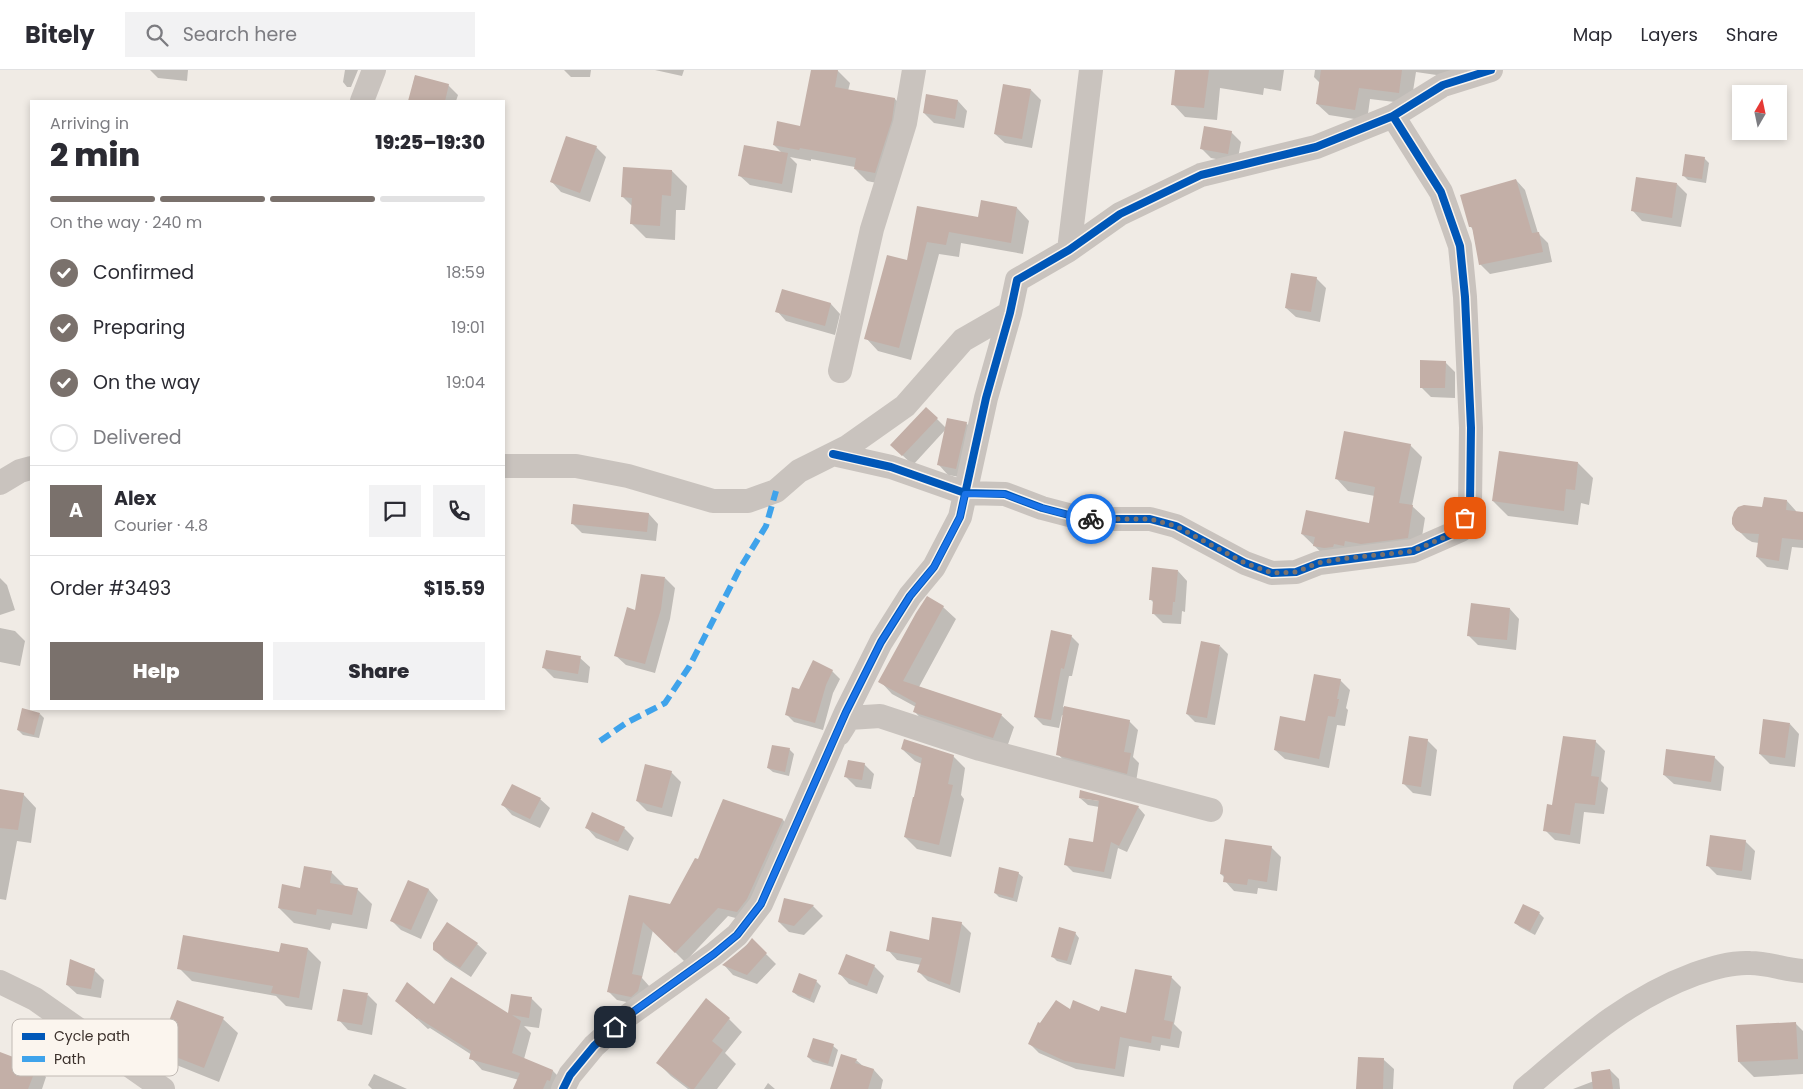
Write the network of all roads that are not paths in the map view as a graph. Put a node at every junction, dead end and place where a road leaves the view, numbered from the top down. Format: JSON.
{"nodes":[{"id":1,"x":374,"y":70,"type":"edge"},
{"id":2,"x":914,"y":70,"type":"edge"},
{"id":3,"x":1091,"y":70,"type":"edge"},
{"id":4,"x":1491,"y":70,"type":"edge"},
{"id":5,"x":362,"y":100,"type":"edge"},
{"id":6,"x":1392,"y":116,"type":"junction"},
{"id":7,"x":1069,"y":250,"type":"junction"},
{"id":8,"x":1010,"y":313,"type":"junction"},
{"id":9,"x":840,"y":371,"type":"dead end"},
{"id":10,"x":833,"y":454,"type":"junction"},
{"id":11,"x":505,"y":466,"type":"edge"},
{"id":12,"x":30,"y":468,"type":"edge"},
{"id":13,"x":0,"y":483,"type":"edge"},
{"id":14,"x":965,"y":494,"type":"junction"},
{"id":15,"x":834,"y":742,"type":"junction"},
{"id":16,"x":1211,"y":810,"type":"dead end"},
{"id":17,"x":1803,"y":971,"type":"edge"},
{"id":18,"x":0,"y":982,"type":"edge"},
{"id":19,"x":65,"y":1019,"type":"edge"},
{"id":20,"x":145,"y":1076,"type":"edge"},
{"id":21,"x":163,"y":1089,"type":"edge"},
{"id":22,"x":562,"y":1089,"type":"edge"},
{"id":23,"x":1525,"y":1089,"type":"edge"}],
"edges":[{"from":1,"to":5,"type":"street"},
{"from":2,"to":9,"type":"street"},
{"from":3,"to":7,"type":"street"},
{"from":4,"to":6,"type":"street"},
{"from":6,"to":7,"type":"street"},
{"from":6,"to":14,"type":"street"},
{"from":7,"to":8,"type":"street"},
{"from":8,"to":10,"type":"street"},
{"from":8,"to":14,"type":"street"},
{"from":10,"to":11,"type":"street"},
{"from":10,"to":14,"type":"street"},
{"from":12,"to":13,"type":"street"},
{"from":14,"to":15,"type":"street"},
{"from":15,"to":16,"type":"street"},
{"from":15,"to":22,"type":"street"},
{"from":17,"to":23,"type":"street"},
{"from":18,"to":19,"type":"street"},
{"from":20,"to":21,"type":"street"}]}
